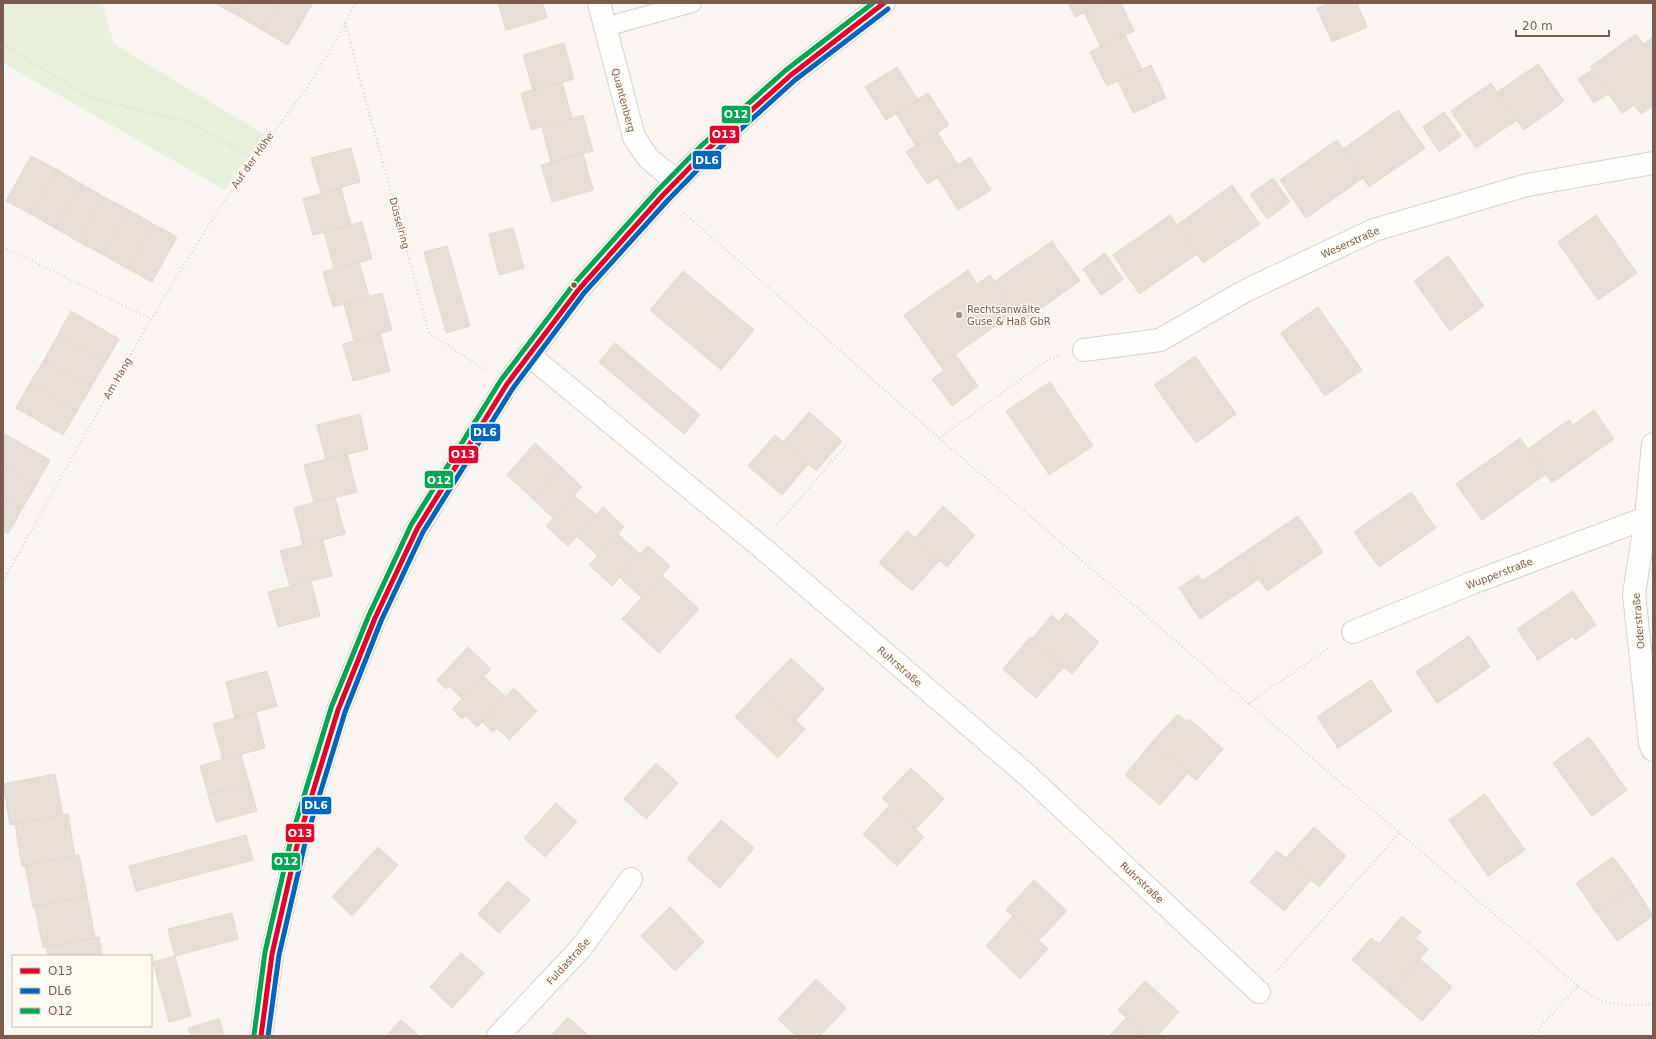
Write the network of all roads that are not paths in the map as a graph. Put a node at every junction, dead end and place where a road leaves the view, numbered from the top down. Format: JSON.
{"nodes":[{"id":1,"x":599,"y":3,"type":"edge"},
{"id":2,"x":692,"y":3,"type":"edge"},
{"id":3,"x":884,"y":3,"type":"edge"},
{"id":4,"x":605,"y":27,"type":"junction"},
{"id":5,"x":1653,"y":163,"type":"edge"},
{"id":6,"x":670,"y":188,"type":"junction"},
{"id":7,"x":1084,"y":350,"type":"road end"},
{"id":8,"x":529,"y":355,"type":"junction"},
{"id":9,"x":1653,"y":444,"type":"edge"},
{"id":10,"x":1650,"y":520,"type":"edge"},
{"id":11,"x":1353,"y":632,"type":"road end"},
{"id":12,"x":1653,"y":750,"type":"edge"},
{"id":13,"x":631,"y":879,"type":"dead end"},
{"id":14,"x":1259,"y":992,"type":"road end"},
{"id":15,"x":261,"y":1036,"type":"edge"},
{"id":16,"x":498,"y":1036,"type":"edge"}],
"edges":[{"from":1,"to":4,"type":"street","name":"Quantenberg"},
{"from":2,"to":4,"type":"lane"},
{"from":3,"to":6,"type":"street"},
{"from":4,"to":6,"type":"street","name":"Quantenberg"},
{"from":5,"to":7,"type":"street","name":"Weserstraße"},
{"from":6,"to":8,"type":"street"},
{"from":8,"to":14,"type":"street","name":"Ruhrstraße"},
{"from":8,"to":15,"type":"street"},
{"from":9,"to":10,"type":"street","name":"Oderstraße"},
{"from":10,"to":11,"type":"street","name":"Wupperstraße"},
{"from":10,"to":12,"type":"street","name":"Oderstraße"},
{"from":13,"to":16,"type":"street","name":"Fuldastraße"}]}
